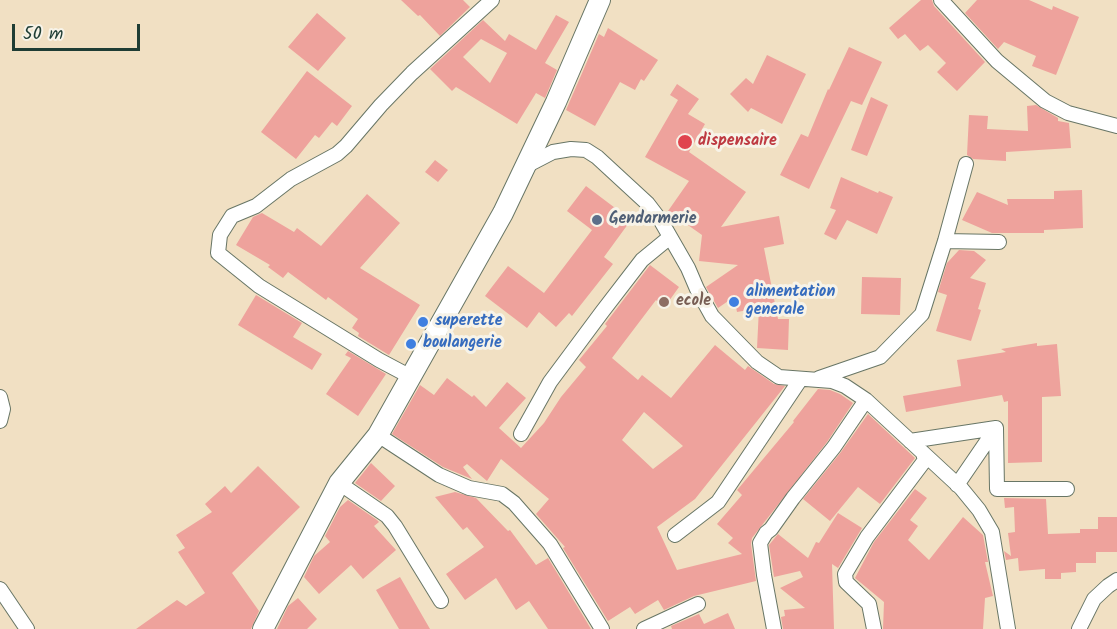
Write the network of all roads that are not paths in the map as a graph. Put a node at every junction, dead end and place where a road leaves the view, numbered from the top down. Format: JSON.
{"nodes":[{"id":1,"x":492,"y":0,"type":"edge"},
{"id":2,"x":600,"y":0,"type":"edge"},
{"id":3,"x":941,"y":0,"type":"edge"},
{"id":4,"x":1117,"y":126,"type":"edge"},
{"id":5,"x":966,"y":164,"type":"dead end"},
{"id":6,"x":526,"y":166,"type":"junction"},
{"id":7,"x":670,"y":237,"type":"junction"},
{"id":8,"x":945,"y":242,"type":"junction"},
{"id":9,"x":999,"y":242,"type":"dead end"},
{"id":10,"x":411,"y":377,"type":"junction"},
{"id":11,"x":806,"y":380,"type":"junction"},
{"id":12,"x":0,"y":397,"type":"edge"},
{"id":13,"x":866,"y":400,"type":"junction"},
{"id":14,"x":0,"y":421,"type":"edge"},
{"id":15,"x":996,"y":428,"type":"junction"},
{"id":16,"x":521,"y":434,"type":"dead end"},
{"id":17,"x":378,"y":435,"type":"junction"},
{"id":18,"x":910,"y":441,"type":"junction"},
{"id":19,"x":923,"y":453,"type":"junction"},
{"id":20,"x":339,"y":483,"type":"junction"},
{"id":21,"x":957,"y":485,"type":"junction"},
{"id":22,"x":997,"y":489,"type":"junction"},
{"id":23,"x":1066,"y":489,"type":"dead end"},
{"id":24,"x":973,"y":502,"type":"junction"},
{"id":25,"x":675,"y":535,"type":"dead end"},
{"id":26,"x":1117,"y":580,"type":"edge"},
{"id":27,"x":0,"y":589,"type":"edge"},
{"id":28,"x":441,"y":601,"type":"dead end"},
{"id":29,"x":698,"y":604,"type":"dead end"},
{"id":30,"x":27,"y":629,"type":"edge"},
{"id":31,"x":263,"y":629,"type":"edge"},
{"id":32,"x":602,"y":629,"type":"edge"},
{"id":33,"x":644,"y":629,"type":"edge"},
{"id":34,"x":774,"y":629,"type":"edge"},
{"id":35,"x":874,"y":629,"type":"edge"},
{"id":36,"x":1008,"y":629,"type":"edge"},
{"id":37,"x":1079,"y":629,"type":"edge"}],
"edges":[{"from":1,"to":10,"type":"street"},
{"from":2,"to":6,"type":"street"},
{"from":3,"to":4,"type":"street"},
{"from":5,"to":8,"type":"street"},
{"from":6,"to":7,"type":"street"},
{"from":6,"to":10,"type":"street"},
{"from":7,"to":11,"type":"street"},
{"from":7,"to":16,"type":"street"},
{"from":8,"to":9,"type":"street"},
{"from":8,"to":11,"type":"street"},
{"from":10,"to":17,"type":"street"},
{"from":11,"to":13,"type":"street"},
{"from":11,"to":25,"type":"street"},
{"from":12,"to":14,"type":"street"},
{"from":13,"to":18,"type":"street"},
{"from":13,"to":34,"type":"street"},
{"from":15,"to":18,"type":"street"},
{"from":15,"to":21,"type":"street"},
{"from":15,"to":22,"type":"street"},
{"from":17,"to":20,"type":"street"},
{"from":17,"to":32,"type":"street"},
{"from":18,"to":19,"type":"street"},
{"from":19,"to":21,"type":"street"},
{"from":19,"to":35,"type":"street"},
{"from":20,"to":28,"type":"street"},
{"from":20,"to":31,"type":"street"},
{"from":21,"to":24,"type":"street"},
{"from":22,"to":23,"type":"street"},
{"from":22,"to":24,"type":"street"},
{"from":24,"to":36,"type":"street"},
{"from":26,"to":37,"type":"street"},
{"from":27,"to":30,"type":"street"},
{"from":29,"to":33,"type":"street"}]}
